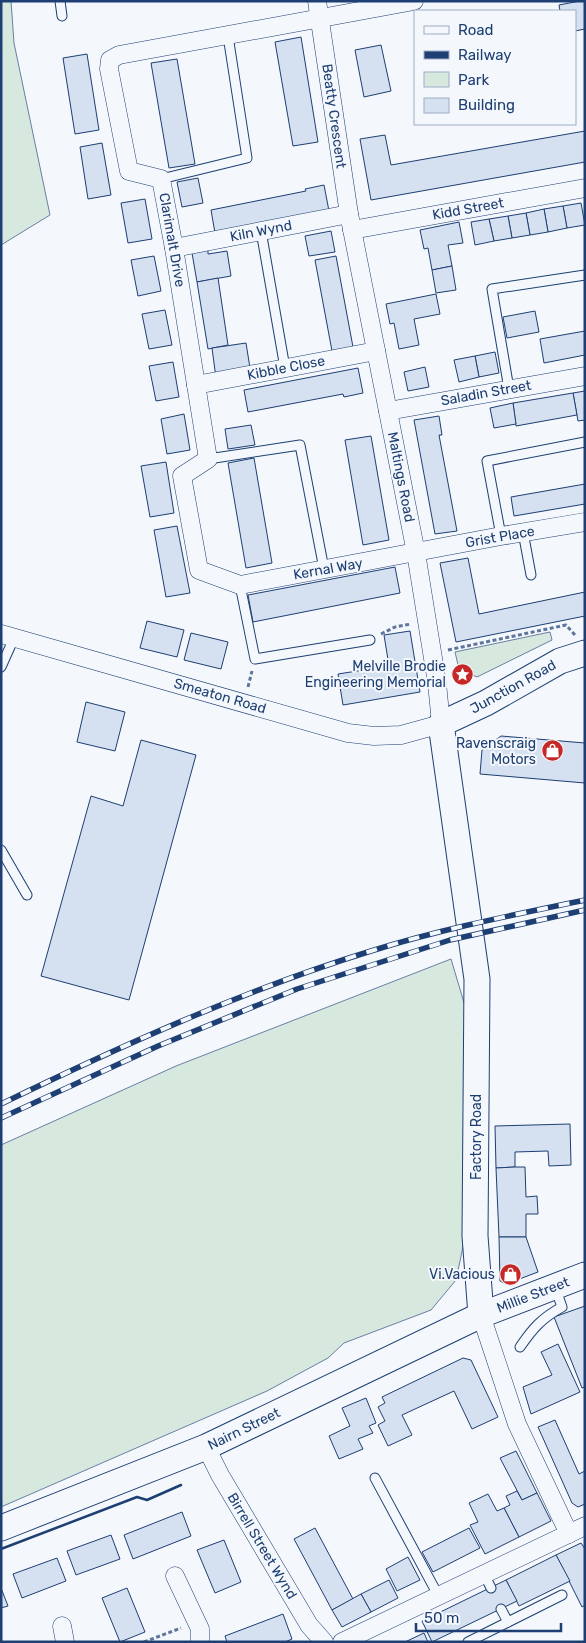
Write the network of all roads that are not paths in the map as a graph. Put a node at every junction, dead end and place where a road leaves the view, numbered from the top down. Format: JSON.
{"nodes":[{"id":1,"x":60,"y":1,"type":"edge"},
{"id":2,"x":414,"y":1,"type":"edge"},
{"id":3,"x":318,"y":10,"type":"edge"},
{"id":4,"x":62,"y":16,"type":"dead end"},
{"id":5,"x":228,"y":36,"type":"junction"},
{"id":6,"x":160,"y":179,"type":"junction"},
{"id":7,"x":585,"y":188,"type":"edge"},
{"id":8,"x":350,"y":222,"type":"junction"},
{"id":9,"x":261,"y":231,"type":"junction"},
{"id":10,"x":174,"y":248,"type":"junction"},
{"id":11,"x":585,"y":274,"type":"edge"},
{"id":12,"x":376,"y":351,"type":"junction"},
{"id":13,"x":285,"y":368,"type":"junction"},
{"id":14,"x":585,"y":376,"type":"edge"},
{"id":15,"x":196,"y":385,"type":"junction"},
{"id":16,"x":509,"y":389,"type":"junction"},
{"id":17,"x":388,"y":411,"type":"junction"},
{"id":18,"x":585,"y":442,"type":"edge"},
{"id":19,"x":208,"y":459,"type":"junction"},
{"id":20,"x":585,"y":522,"type":"edge"},
{"id":21,"x":523,"y":532,"type":"junction"},
{"id":22,"x":501,"y":536,"type":"junction"},
{"id":23,"x":416,"y":553,"type":"junction"},
{"id":24,"x":324,"y":569,"type":"junction"},
{"id":25,"x":530,"y":575,"type":"dead end"},
{"id":26,"x":240,"y":585,"type":"junction"},
{"id":27,"x":8,"y":636,"type":"edge"},
{"id":28,"x":370,"y":640,"type":"road end"},
{"id":29,"x":580,"y":644,"type":"edge"},
{"id":30,"x":1,"y":667,"type":"edge"},
{"id":31,"x":441,"y":724,"type":"junction"},
{"id":32,"x":1,"y":850,"type":"edge"},
{"id":33,"x":27,"y":896,"type":"dead end"},
{"id":34,"x":585,"y":1275,"type":"edge"},
{"id":35,"x":554,"y":1287,"type":"junction"},
{"id":36,"x":480,"y":1314,"type":"junction"},
{"id":37,"x":520,"y":1347,"type":"dead end"},
{"id":38,"x":206,"y":1447,"type":"junction"},
{"id":39,"x":375,"y":1478,"type":"dead end"},
{"id":40,"x":1,"y":1528,"type":"edge"},
{"id":41,"x":577,"y":1530,"type":"edge"},
{"id":42,"x":175,"y":1576,"type":"dead end"},
{"id":43,"x":438,"y":1595,"type":"junction"},
{"id":44,"x":562,"y":1595,"type":"dead end"},
{"id":45,"x":501,"y":1609,"type":"dead end"},
{"id":46,"x":508,"y":1622,"type":"junction"},
{"id":47,"x":200,"y":1642,"type":"edge"},
{"id":48,"x":324,"y":1642,"type":"edge"},
{"id":49,"x":342,"y":1642,"type":"edge"},
{"id":50,"x":468,"y":1642,"type":"edge"}],
"edges":[{"from":1,"to":4,"type":"lane"},
{"from":2,"to":3,"type":"street","name":"Clarimalt Drive"},
{"from":3,"to":5,"type":"street","name":"Clarimalt Drive"},
{"from":3,"to":8,"type":"street","name":"Beatty Crescent"},
{"from":5,"to":6,"type":"lane"},
{"from":5,"to":6,"type":"street","name":"Clarimalt Drive"},
{"from":6,"to":10,"type":"street","name":"Clarimalt Drive"},
{"from":7,"to":8,"type":"street","name":"Kidd Street"},
{"from":8,"to":9,"type":"street","name":"Kiln Wynd"},
{"from":8,"to":12,"type":"street","name":"Maltings Road"},
{"from":9,"to":10,"type":"street","name":"Kiln Wynd"},
{"from":9,"to":13,"type":"lane"},
{"from":10,"to":15,"type":"street","name":"Clarimalt Drive"},
{"from":11,"to":16,"type":"lane"},
{"from":12,"to":13,"type":"street","name":"Kibble Close"},
{"from":12,"to":17,"type":"street","name":"Maltings Road"},
{"from":13,"to":15,"type":"street","name":"Kibble Close"},
{"from":14,"to":16,"type":"street","name":"Saladin Street"},
{"from":15,"to":19,"type":"street","name":"Clarimalt Drive"},
{"from":16,"to":17,"type":"street","name":"Saladin Street"},
{"from":17,"to":23,"type":"street","name":"Maltings Road"},
{"from":18,"to":22,"type":"lane"},
{"from":19,"to":24,"type":"lane"},
{"from":19,"to":26,"type":"street"},
{"from":20,"to":21,"type":"street","name":"Grist Place"},
{"from":21,"to":22,"type":"street","name":"Grist Place"},
{"from":21,"to":25,"type":"lane"},
{"from":22,"to":23,"type":"street","name":"Grist Place"},
{"from":23,"to":24,"type":"street","name":"Kernal Way"},
{"from":23,"to":31,"type":"street","name":"Maltings Road"},
{"from":24,"to":26,"type":"street","name":"Kernal Way"},
{"from":26,"to":28,"type":"lane"},
{"from":27,"to":30,"type":"lane"},
{"from":27,"to":31,"type":"street","name":"Smeaton Road"},
{"from":29,"to":31,"type":"street","name":"Junction Road"},
{"from":31,"to":36,"type":"street","name":"Factory Road"},
{"from":32,"to":33,"type":"lane"},
{"from":34,"to":35,"type":"street","name":"Millie Street"},
{"from":35,"to":36,"type":"street","name":"Millie Street"},
{"from":35,"to":37,"type":"lane"},
{"from":36,"to":38,"type":"street","name":"Nairn Street"},
{"from":36,"to":41,"type":"street","name":"Factory Road"},
{"from":38,"to":40,"type":"street","name":"Nairn Street"},
{"from":38,"to":48,"type":"street","name":"Birrell Street Wynd"},
{"from":39,"to":43,"type":"lane"},
{"from":41,"to":43,"type":"street"},
{"from":42,"to":47,"type":"street"},
{"from":43,"to":49,"type":"street"},
{"from":44,"to":46,"type":"lane"},
{"from":45,"to":46,"type":"lane"},
{"from":46,"to":50,"type":"lane"}]}
